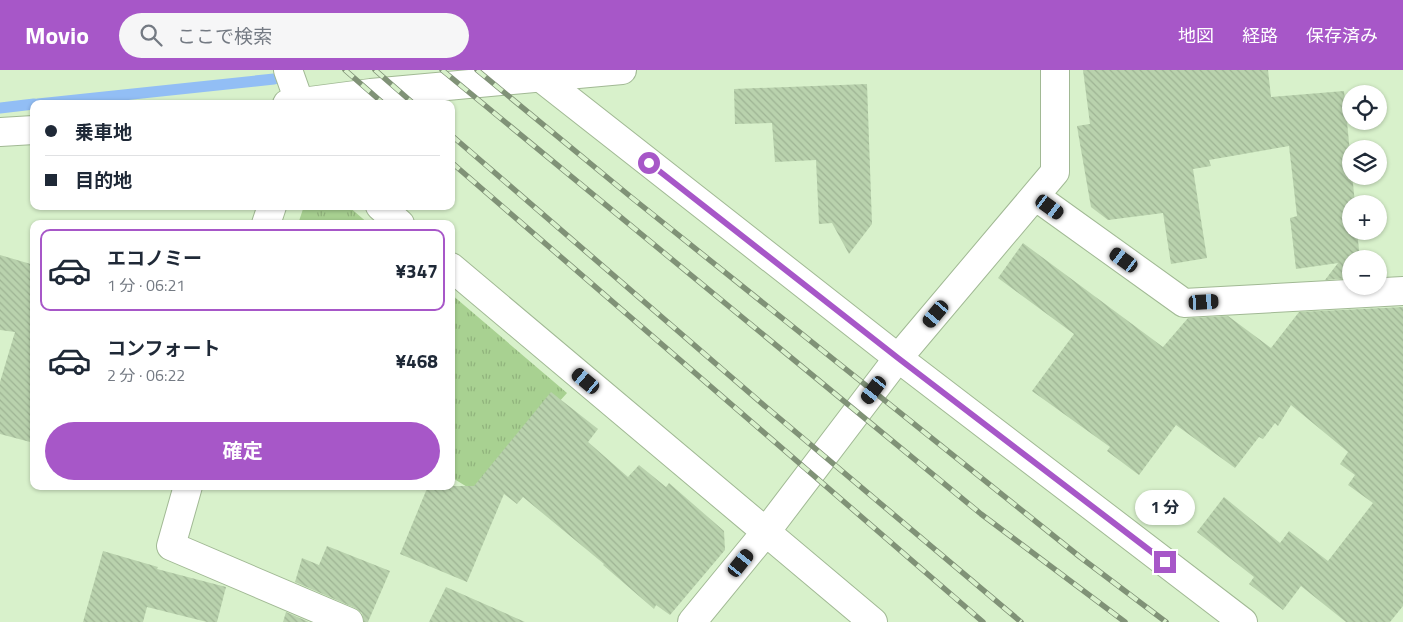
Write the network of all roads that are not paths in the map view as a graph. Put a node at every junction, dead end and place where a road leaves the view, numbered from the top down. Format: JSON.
{"nodes":[{"id":1,"x":288,"y":70,"type":"edge"},
{"id":2,"x":622,"y":70,"type":"edge"},
{"id":3,"x":1055,"y":70,"type":"edge"},
{"id":4,"x":535,"y":74,"type":"edge"},
{"id":5,"x":295,"y":100,"type":"edge"},
{"id":6,"x":318,"y":100,"type":"edge"},
{"id":7,"x":30,"y":130,"type":"edge"},
{"id":8,"x":0,"y":132,"type":"edge"},
{"id":9,"x":1036,"y":196,"type":"junction"},
{"id":10,"x":384,"y":210,"type":"edge"},
{"id":11,"x":396,"y":220,"type":"edge"},
{"id":12,"x":455,"y":270,"type":"edge"},
{"id":13,"x":1403,"y":291,"type":"edge"},
{"id":14,"x":898,"y":358,"type":"junction"},
{"id":15,"x":187,"y":490,"type":"edge"},
{"id":16,"x":765,"y":533,"type":"junction"},
{"id":17,"x":349,"y":622,"type":"edge"},
{"id":18,"x":692,"y":622,"type":"edge"},
{"id":19,"x":873,"y":622,"type":"edge"},
{"id":20,"x":1243,"y":622,"type":"edge"}],
"edges":[{"from":1,"to":5,"type":"street"},
{"from":2,"to":4,"type":"street"},
{"from":3,"to":9,"type":"street"},
{"from":4,"to":6,"type":"street"},
{"from":4,"to":14,"type":"street"},
{"from":7,"to":8,"type":"street"},
{"from":9,"to":13,"type":"street"},
{"from":9,"to":14,"type":"street"},
{"from":10,"to":11,"type":"street"},
{"from":12,"to":16,"type":"street"},
{"from":14,"to":16,"type":"street"},
{"from":14,"to":20,"type":"street"},
{"from":15,"to":17,"type":"street"},
{"from":16,"to":18,"type":"street"},
{"from":16,"to":19,"type":"street"}]}
